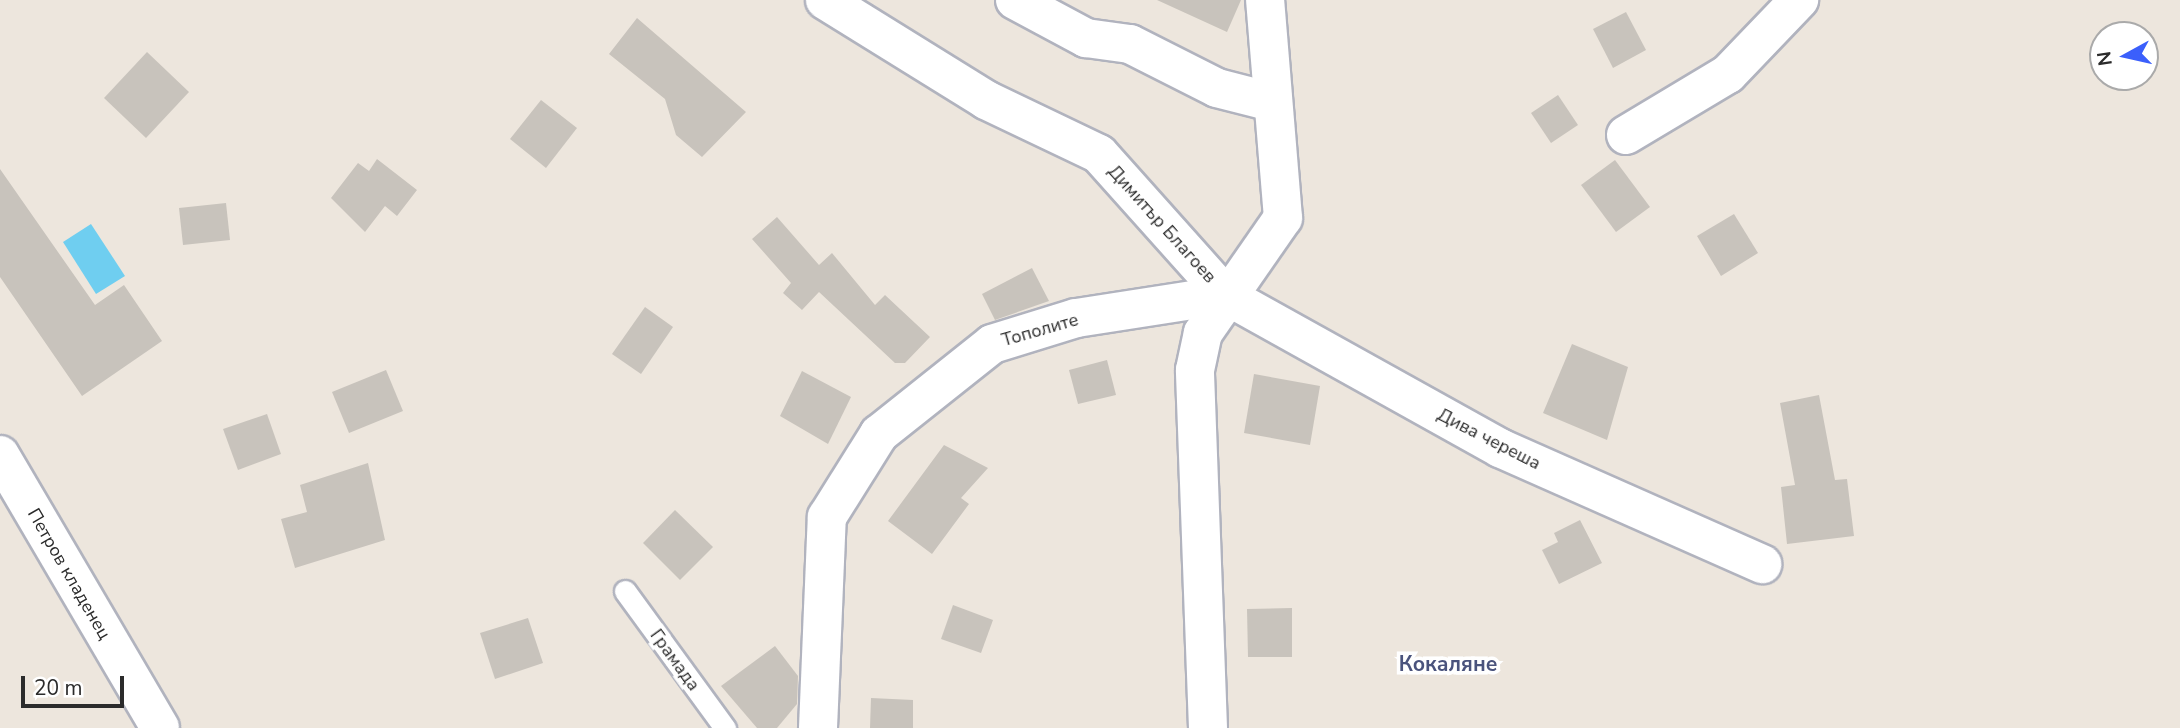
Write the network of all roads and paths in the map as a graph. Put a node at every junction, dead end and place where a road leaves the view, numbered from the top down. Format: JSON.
{"nodes":[{"id":1,"x":825,"y":0,"type":"edge"},
{"id":2,"x":1015,"y":0,"type":"edge"},
{"id":3,"x":1265,"y":0,"type":"edge"},
{"id":4,"x":1799,"y":0,"type":"edge"},
{"id":5,"x":1272,"y":102,"type":"junction"},
{"id":6,"x":1626,"y":135,"type":"dead end"},
{"id":7,"x":1225,"y":295,"type":"junction"},
{"id":8,"x":0,"y":455,"type":"edge"},
{"id":9,"x":1762,"y":564,"type":"dead end"},
{"id":10,"x":625,"y":591,"type":"dead end"},
{"id":11,"x":160,"y":728,"type":"edge"},
{"id":12,"x":724,"y":728,"type":"edge"},
{"id":13,"x":818,"y":728,"type":"edge"},
{"id":14,"x":1208,"y":728,"type":"edge"}],
"edges":[{"from":1,"to":7,"type":"street","name":"Димитър Благоев"},
{"from":2,"to":5,"type":"street"},
{"from":3,"to":5,"type":"street"},
{"from":4,"to":6,"type":"street"},
{"from":5,"to":7,"type":"street"},
{"from":7,"to":9,"type":"street","name":"Дива череша"},
{"from":7,"to":13,"type":"street","name":"Тополите"},
{"from":7,"to":14,"type":"street","name":"Димитър Благоев"},
{"from":8,"to":11,"type":"street","name":"Петров кладенец"},
{"from":10,"to":12,"type":"lane","name":"Грамада"}]}
